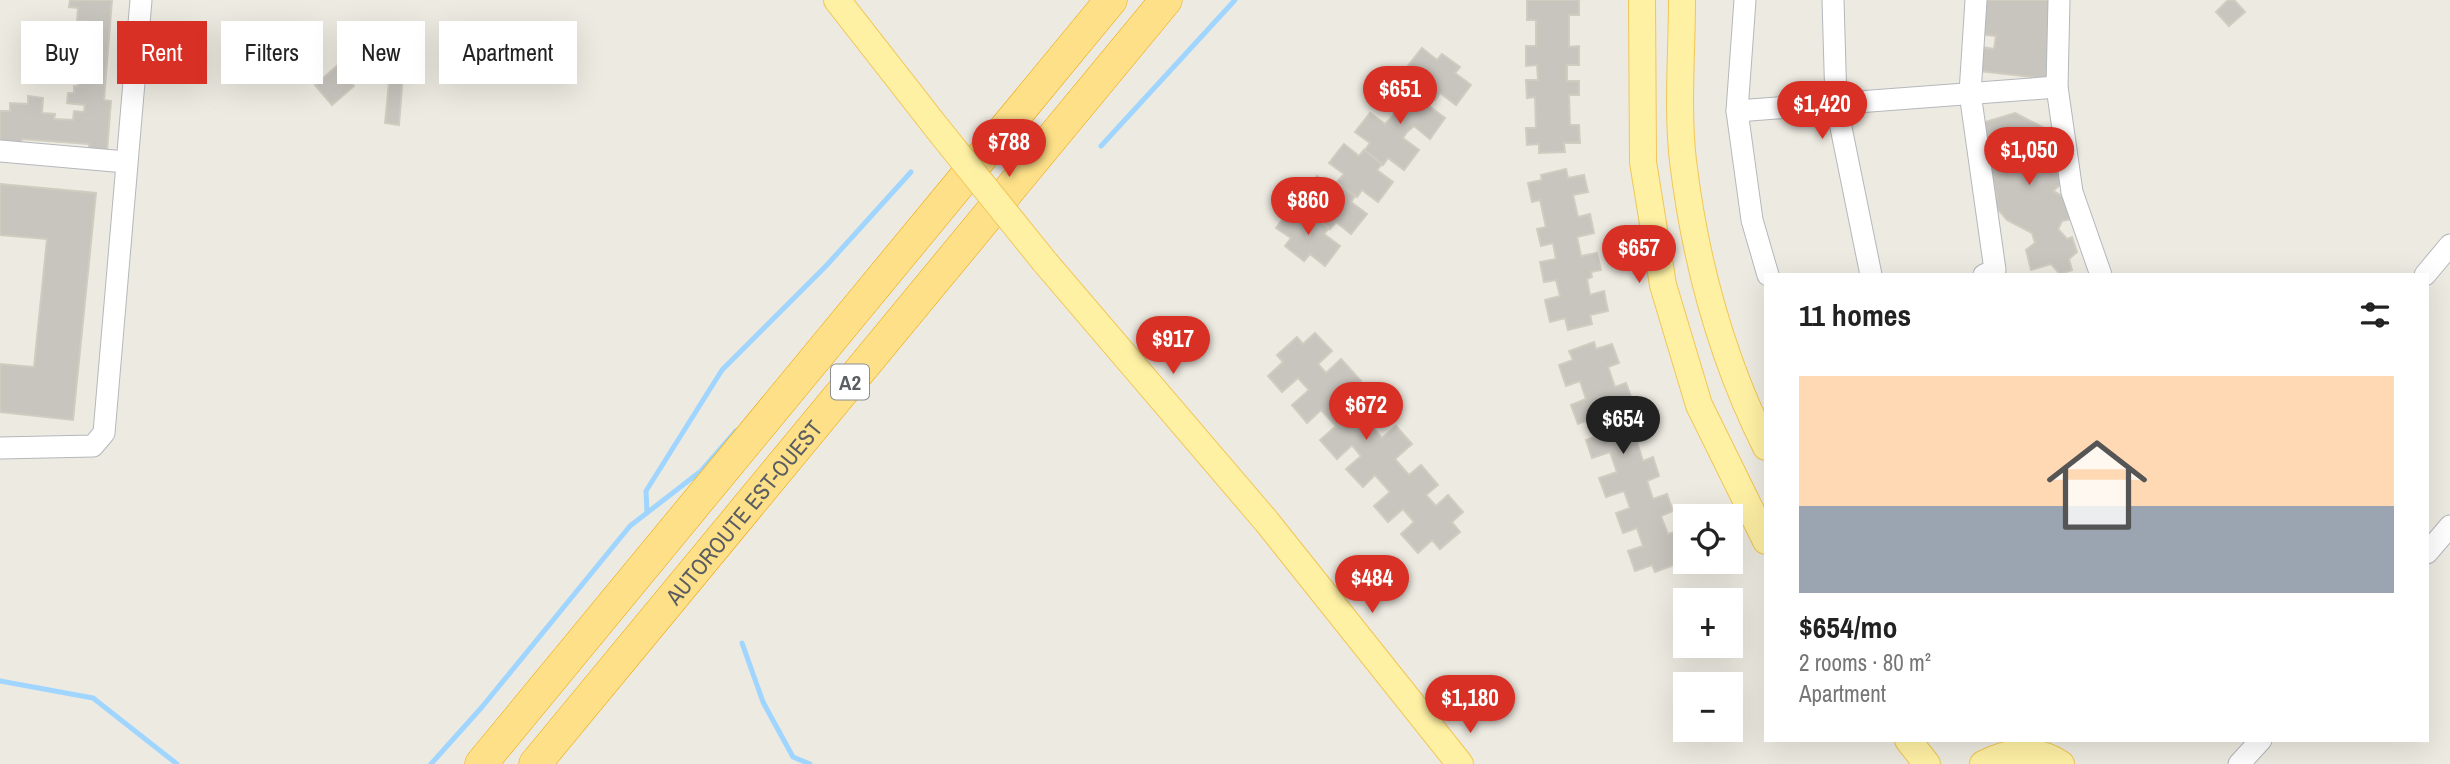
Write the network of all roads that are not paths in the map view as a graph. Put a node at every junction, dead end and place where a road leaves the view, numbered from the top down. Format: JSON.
{"nodes":[{"id":1,"x":141,"y":0,"type":"edge"},
{"id":2,"x":837,"y":0,"type":"edge"},
{"id":3,"x":1111,"y":0,"type":"edge"},
{"id":4,"x":1166,"y":0,"type":"edge"},
{"id":5,"x":1642,"y":0,"type":"edge"},
{"id":6,"x":1682,"y":0,"type":"edge"},
{"id":7,"x":1745,"y":0,"type":"edge"},
{"id":8,"x":1833,"y":0,"type":"edge"},
{"id":9,"x":1976,"y":0,"type":"edge"},
{"id":10,"x":2059,"y":0,"type":"edge"},
{"id":11,"x":2057,"y":86,"type":"junction"},
{"id":12,"x":1970,"y":93,"type":"junction"},
{"id":13,"x":1836,"y":103,"type":"junction"},
{"id":14,"x":1737,"y":111,"type":"junction"},
{"id":15,"x":0,"y":151,"type":"edge"},
{"id":16,"x":126,"y":162,"type":"junction"},
{"id":17,"x":2450,"y":245,"type":"edge"},
{"id":18,"x":1767,"y":273,"type":"edge"},
{"id":19,"x":1871,"y":273,"type":"edge"},
{"id":20,"x":1988,"y":273,"type":"edge"},
{"id":21,"x":2100,"y":273,"type":"edge"},
{"id":22,"x":2427,"y":273,"type":"edge"},
{"id":23,"x":1764,"y":443,"type":"edge"},
{"id":24,"x":0,"y":448,"type":"edge"},
{"id":25,"x":2450,"y":526,"type":"edge"},
{"id":26,"x":1764,"y":537,"type":"edge"},
{"id":27,"x":2429,"y":551,"type":"edge"},
{"id":28,"x":1910,"y":742,"type":"edge"},
{"id":29,"x":2259,"y":742,"type":"edge"},
{"id":30,"x":1999,"y":750,"type":"edge"},
{"id":31,"x":481,"y":764,"type":"edge"},
{"id":32,"x":535,"y":764,"type":"edge"},
{"id":33,"x":1462,"y":764,"type":"edge"},
{"id":34,"x":1927,"y":764,"type":"edge"},
{"id":35,"x":2061,"y":764,"type":"edge"},
{"id":36,"x":2239,"y":764,"type":"edge"}],
"edges":[{"from":1,"to":16,"type":"street"},
{"from":2,"to":33,"type":"main road","bridge":true},
{"from":3,"to":31,"type":"highway","name":"AUTOROUTE EST-OUEST","number":"A2"},
{"from":4,"to":32,"type":"highway","name":"AUTOROUTE EST-OUEST","number":"A2"},
{"from":5,"to":26,"type":"main road"},
{"from":6,"to":23,"type":"main road"},
{"from":7,"to":14,"type":"street"},
{"from":8,"to":13,"type":"street"},
{"from":9,"to":12,"type":"street"},
{"from":10,"to":11,"type":"street"},
{"from":11,"to":12,"type":"street"},
{"from":11,"to":21,"type":"street"},
{"from":12,"to":13,"type":"street"},
{"from":12,"to":20,"type":"street"},
{"from":13,"to":14,"type":"street"},
{"from":13,"to":19,"type":"street"},
{"from":14,"to":18,"type":"street"},
{"from":15,"to":16,"type":"street"},
{"from":16,"to":24,"type":"street"},
{"from":17,"to":22,"type":"street"},
{"from":25,"to":27,"type":"street"},
{"from":28,"to":34,"type":"main road"},
{"from":29,"to":36,"type":"street"},
{"from":30,"to":35,"type":"main road"}]}
